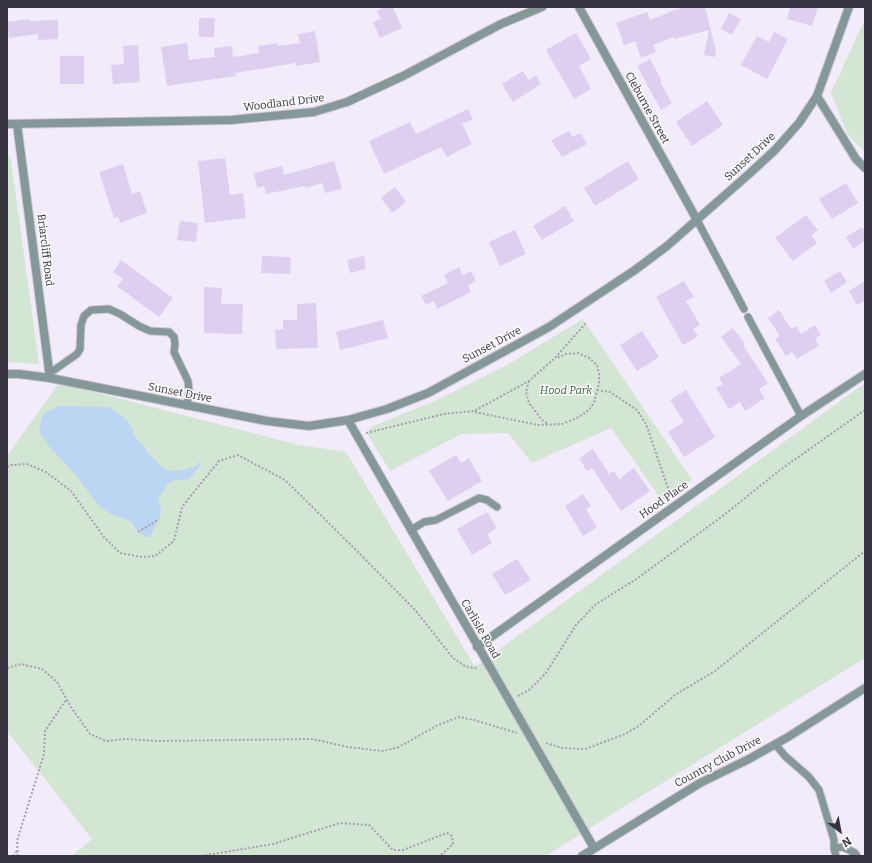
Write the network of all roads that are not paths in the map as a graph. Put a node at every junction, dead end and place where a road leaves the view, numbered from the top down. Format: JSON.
{"nodes":[{"id":1,"x":542,"y":7,"type":"edge"},
{"id":2,"x":579,"y":7,"type":"edge"},
{"id":3,"x":849,"y":7,"type":"edge"},
{"id":4,"x":817,"y":96,"type":"junction"},
{"id":5,"x":7,"y":124,"type":"edge"},
{"id":6,"x":17,"y":124,"type":"junction"},
{"id":7,"x":865,"y":168,"type":"edge"},
{"id":8,"x":696,"y":220,"type":"junction"},
{"id":9,"x":744,"y":309,"type":"dead end"},
{"id":10,"x":748,"y":317,"type":"dead end"},
{"id":11,"x":7,"y":374,"type":"edge"},
{"id":12,"x":865,"y":374,"type":"edge"},
{"id":13,"x":50,"y":376,"type":"junction"},
{"id":14,"x":187,"y":406,"type":"junction"},
{"id":15,"x":801,"y":416,"type":"junction"},
{"id":16,"x":348,"y":420,"type":"junction"},
{"id":17,"x":497,"y":507,"type":"dead end"},
{"id":18,"x":411,"y":530,"type":"junction"},
{"id":19,"x":477,"y":647,"type":"junction"},
{"id":20,"x":865,"y":688,"type":"edge"},
{"id":21,"x":775,"y":744,"type":"junction"},
{"id":22,"x":594,"y":848,"type":"junction"},
{"id":23,"x":834,"y":848,"type":"junction"},
{"id":24,"x":582,"y":856,"type":"edge"},
{"id":25,"x":836,"y":856,"type":"edge"},
{"id":26,"x":857,"y":856,"type":"edge"}],
"edges":[{"from":1,"to":6,"type":"street","name":"Woodland Drive"},
{"from":2,"to":8,"type":"street","name":"Cleburne Street"},
{"from":3,"to":4,"type":"street","name":"Sunset Drive"},
{"from":4,"to":7,"type":"street"},
{"from":4,"to":8,"type":"street","name":"Sunset Drive"},
{"from":5,"to":6,"type":"street","name":"Woodland Drive"},
{"from":6,"to":13,"type":"street","name":"Briarcliff Road"},
{"from":8,"to":9,"type":"lane"},
{"from":8,"to":16,"type":"street","name":"Sunset Drive"},
{"from":10,"to":15,"type":"lane"},
{"from":11,"to":13,"type":"street","name":"Sunset Drive"},
{"from":12,"to":15,"type":"street","name":"Hood Place"},
{"from":13,"to":14,"type":"street","name":"Sunset Drive"},
{"from":13,"to":14,"type":"lane"},
{"from":14,"to":16,"type":"street","name":"Sunset Drive"},
{"from":15,"to":19,"type":"street","name":"Hood Place"},
{"from":16,"to":18,"type":"street","name":"Carlisle Road"},
{"from":17,"to":18,"type":"lane"},
{"from":18,"to":19,"type":"street","name":"Carlisle Road"},
{"from":19,"to":22,"type":"street","name":"Carlisle Road"},
{"from":20,"to":21,"type":"street","name":"Country Club Drive"},
{"from":21,"to":22,"type":"street","name":"Country Club Drive"},
{"from":21,"to":23,"type":"lane"},
{"from":22,"to":24,"type":"street","name":"Country Club Drive"},
{"from":23,"to":25,"type":"lane"},
{"from":23,"to":26,"type":"lane"}]}
